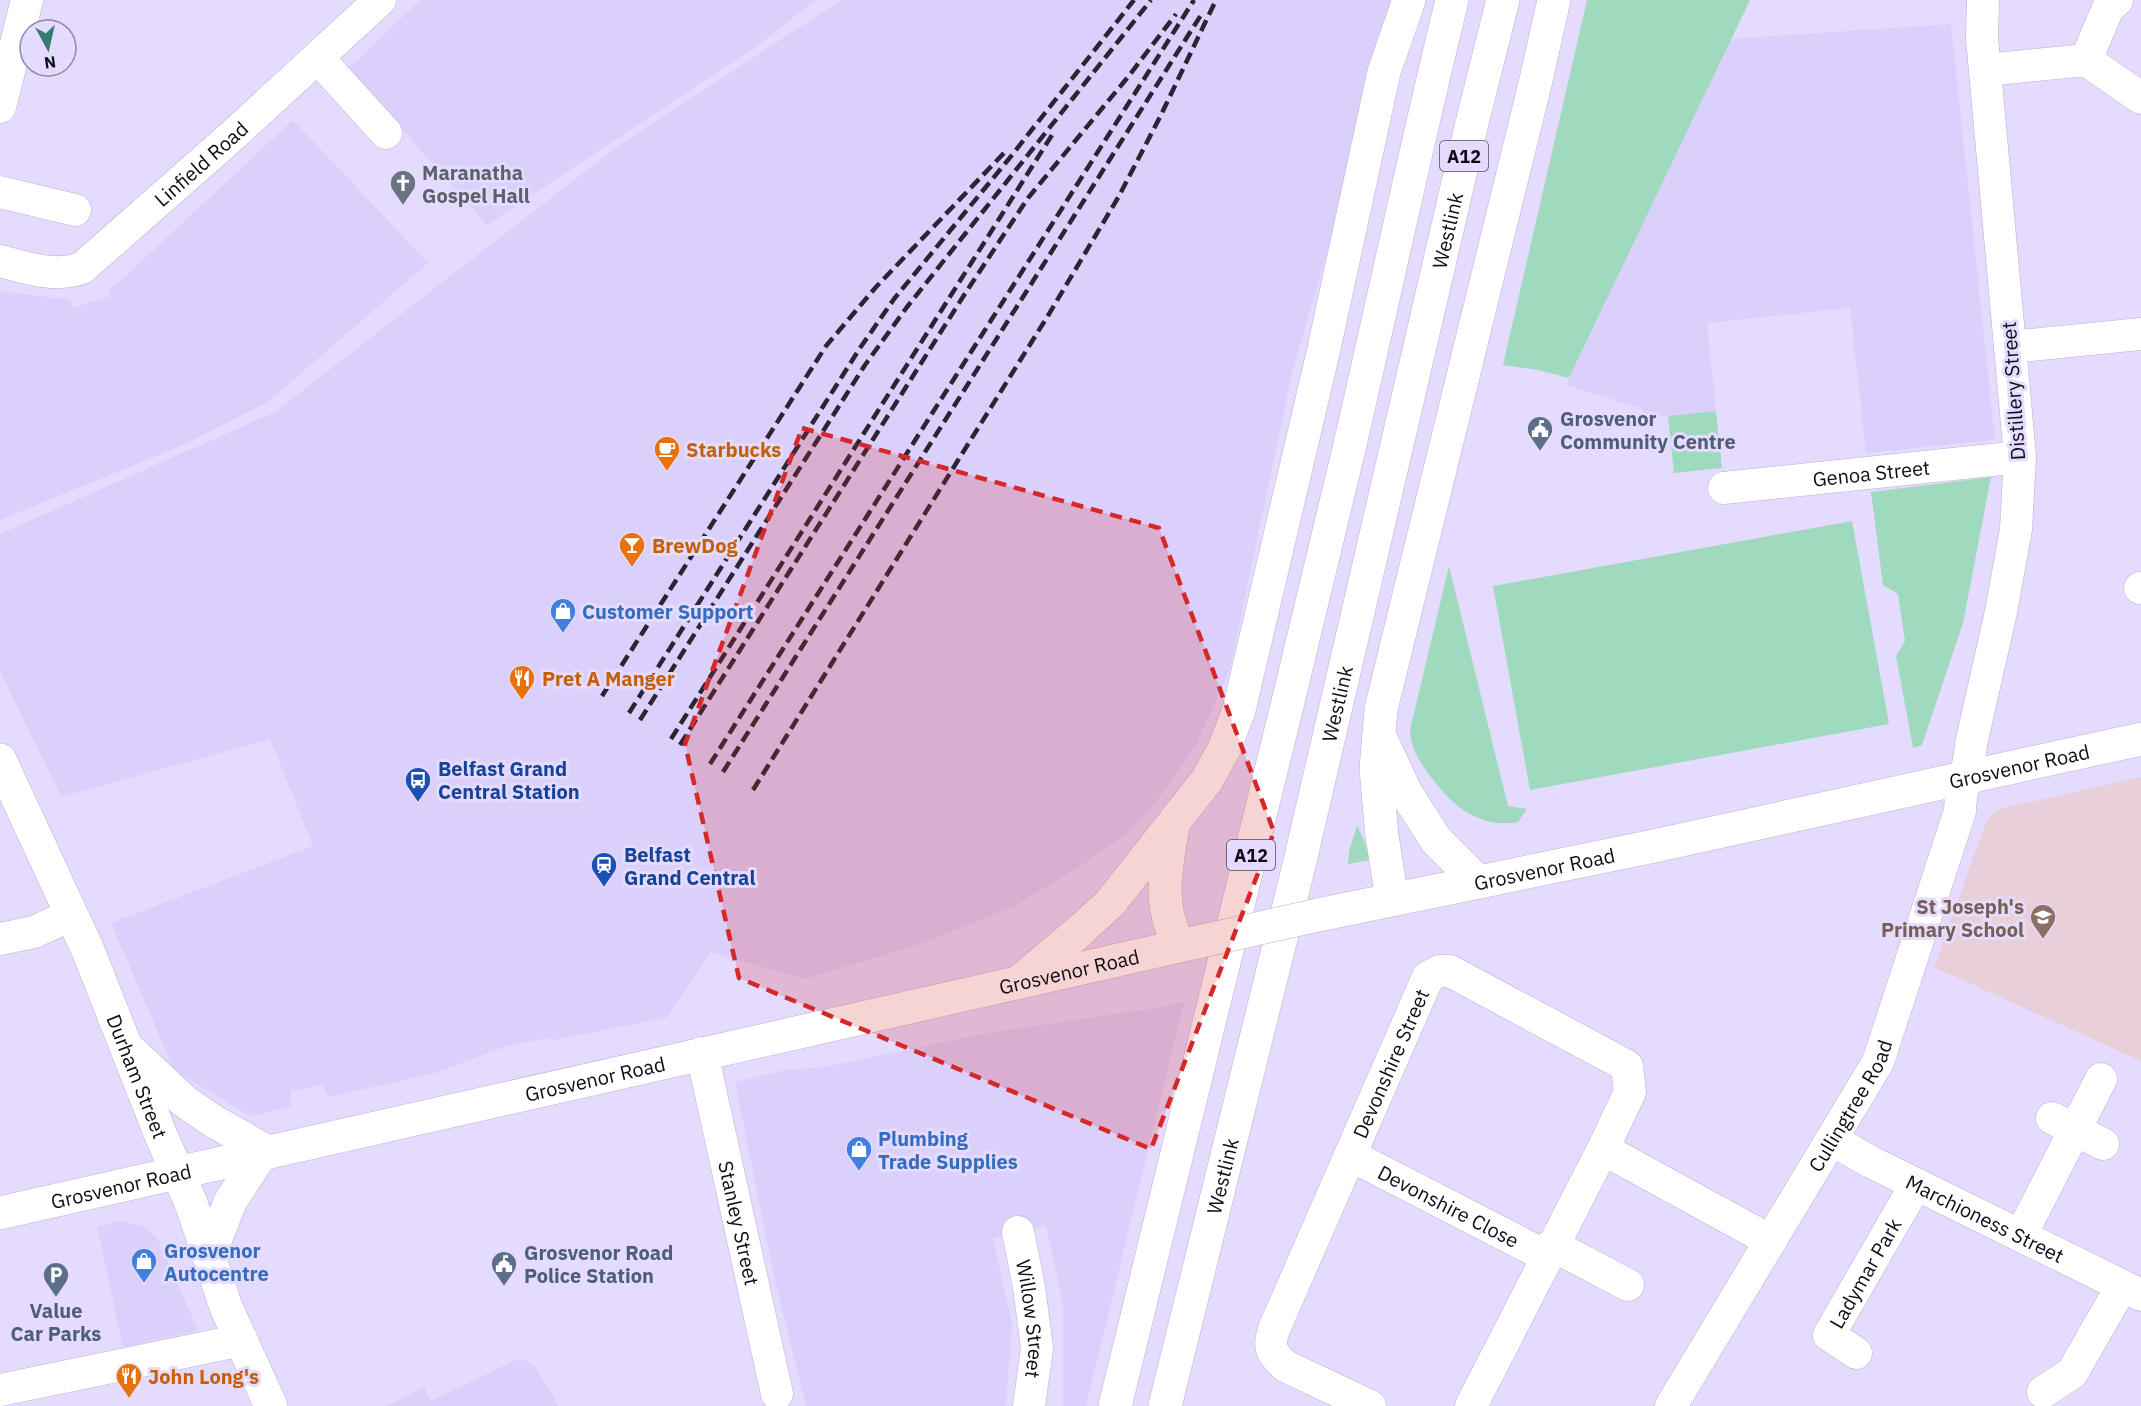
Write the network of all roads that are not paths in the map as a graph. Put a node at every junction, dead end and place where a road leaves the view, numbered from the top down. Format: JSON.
{"nodes":[{"id":1,"x":27,"y":0,"type":"edge"},
{"id":2,"x":380,"y":0,"type":"edge"},
{"id":3,"x":1409,"y":0,"type":"edge"},
{"id":4,"x":1452,"y":0,"type":"edge"},
{"id":5,"x":1503,"y":0,"type":"edge"},
{"id":6,"x":1554,"y":0,"type":"edge"},
{"id":7,"x":1983,"y":0,"type":"edge"},
{"id":8,"x":2117,"y":0,"type":"edge"},
{"id":9,"x":318,"y":58,"type":"junction"},
{"id":10,"x":2086,"y":60,"type":"junction"},
{"id":11,"x":1986,"y":70,"type":"junction"},
{"id":12,"x":2141,"y":98,"type":"edge"},
{"id":13,"x":0,"y":107,"type":"edge"},
{"id":14,"x":386,"y":133,"type":"dead end"},
{"id":15,"x":0,"y":192,"type":"edge"},
{"id":16,"x":75,"y":210,"type":"dead end"},
{"id":17,"x":0,"y":261,"type":"edge"},
{"id":18,"x":2141,"y":334,"type":"edge"},
{"id":19,"x":2010,"y":346,"type":"junction"},
{"id":20,"x":2020,"y":457,"type":"junction"},
{"id":21,"x":1724,"y":488,"type":"dead end"},
{"id":22,"x":1378,"y":732,"type":"junction"},
{"id":23,"x":2141,"y":739,"type":"edge"},
{"id":24,"x":0,"y":760,"type":"edge"},
{"id":25,"x":1965,"y":778,"type":"junction"},
{"id":26,"x":1174,"y":822,"type":"junction"},
{"id":27,"x":1478,"y":882,"type":"junction"},
{"id":28,"x":1392,"y":899,"type":"junction"},
{"id":29,"x":71,"y":915,"type":"junction"},
{"id":30,"x":0,"y":939,"type":"edge"},
{"id":31,"x":1193,"y":942,"type":"junction"},
{"id":32,"x":1021,"y":980,"type":"junction"},
{"id":33,"x":125,"y":1046,"type":"junction"},
{"id":34,"x":702,"y":1053,"type":"junction"},
{"id":35,"x":2101,"y":1079,"type":"dead end"},
{"id":36,"x":2063,"y":1124,"type":"junction"},
{"id":37,"x":1832,"y":1140,"type":"junction"},
{"id":38,"x":2103,"y":1144,"type":"dead end"},
{"id":39,"x":1603,"y":1149,"type":"junction"},
{"id":40,"x":264,"y":1153,"type":"junction"},
{"id":41,"x":1350,"y":1155,"type":"junction"},
{"id":42,"x":178,"y":1173,"type":"junction"},
{"id":43,"x":1916,"y":1184,"type":"junction"},
{"id":44,"x":0,"y":1213,"type":"edge"},
{"id":45,"x":1018,"y":1232,"type":"dead end"},
{"id":46,"x":2021,"y":1235,"type":"junction"},
{"id":47,"x":1771,"y":1241,"type":"junction"},
{"id":48,"x":1549,"y":1251,"type":"junction"},
{"id":49,"x":209,"y":1256,"type":"junction"},
{"id":50,"x":1628,"y":1285,"type":"dead end"},
{"id":51,"x":2131,"y":1291,"type":"edge"},
{"id":52,"x":242,"y":1340,"type":"junction"},
{"id":53,"x":1856,"y":1353,"type":"dead end"},
{"id":54,"x":0,"y":1389,"type":"edge"},
{"id":55,"x":2043,"y":1392,"type":"dead end"},
{"id":56,"x":777,"y":1394,"type":"dead end"},
{"id":57,"x":272,"y":1406,"type":"edge"},
{"id":58,"x":1029,"y":1406,"type":"edge"},
{"id":59,"x":1115,"y":1406,"type":"edge"},
{"id":60,"x":1165,"y":1406,"type":"edge"},
{"id":61,"x":1370,"y":1406,"type":"edge"},
{"id":62,"x":1471,"y":1406,"type":"edge"},
{"id":63,"x":1672,"y":1406,"type":"edge"}],
"edges":[{"from":1,"to":13,"type":"street"},
{"from":2,"to":9,"type":"street","name":"Linfield Road"},
{"from":3,"to":26,"type":"main road"},
{"from":4,"to":59,"type":"main road","number":"A12"},
{"from":5,"to":60,"type":"main road","name":"Westlink","number":"A12"},
{"from":6,"to":22,"type":"main road"},
{"from":7,"to":11,"type":"street","name":"Distillery Street"},
{"from":8,"to":10,"type":"street"},
{"from":9,"to":14,"type":"street"},
{"from":9,"to":17,"type":"street","name":"Linfield Road"},
{"from":10,"to":11,"type":"street"},
{"from":10,"to":12,"type":"street"},
{"from":11,"to":19,"type":"street","name":"Distillery Street"},
{"from":15,"to":16,"type":"street"},
{"from":18,"to":19,"type":"street"},
{"from":19,"to":20,"type":"street","name":"Distillery Street"},
{"from":20,"to":21,"type":"street","name":"Genoa Street"},
{"from":20,"to":25,"type":"street","name":"Distillery Street"},
{"from":22,"to":27,"type":"main road"},
{"from":22,"to":28,"type":"main road"},
{"from":23,"to":25,"type":"main road","name":"Grosvenor Road"},
{"from":24,"to":29,"type":"main road","name":"Durham Street"},
{"from":25,"to":27,"type":"main road","name":"Grosvenor Road"},
{"from":25,"to":37,"type":"street","name":"Cullingtree Road"},
{"from":26,"to":31,"type":"main road"},
{"from":26,"to":32,"type":"main road"},
{"from":27,"to":28,"type":"main road","name":"Grosvenor Road"},
{"from":28,"to":31,"type":"main road","name":"Grosvenor Road","bridge":true},
{"from":29,"to":30,"type":"street"},
{"from":29,"to":33,"type":"main road","name":"Durham Street"},
{"from":31,"to":32,"type":"main road","name":"Grosvenor Road"},
{"from":32,"to":34,"type":"main road","name":"Grosvenor Road"},
{"from":33,"to":40,"type":"main road"},
{"from":33,"to":42,"type":"main road","name":"Durham Street"},
{"from":34,"to":40,"type":"main road","name":"Grosvenor Road"},
{"from":34,"to":56,"type":"street","name":"Stanley Street"},
{"from":35,"to":36,"type":"street"},
{"from":36,"to":38,"type":"street"},
{"from":36,"to":46,"type":"street"},
{"from":37,"to":43,"type":"street","name":"Marchioness Street"},
{"from":37,"to":47,"type":"street","name":"Cullingtree Road"},
{"from":39,"to":41,"type":"street","name":"Devonshire Street"},
{"from":39,"to":47,"type":"street"},
{"from":39,"to":48,"type":"street"},
{"from":40,"to":42,"type":"main road","name":"Grosvenor Road"},
{"from":40,"to":49,"type":"main road"},
{"from":41,"to":48,"type":"street","name":"Devonshire Close"},
{"from":41,"to":61,"type":"street","name":"Devonshire Street"},
{"from":42,"to":44,"type":"main road","name":"Grosvenor Road"},
{"from":42,"to":49,"type":"main road","name":"Durham Street"},
{"from":43,"to":46,"type":"street","name":"Marchioness Street"},
{"from":43,"to":53,"type":"street","name":"Ladymar Park"},
{"from":45,"to":58,"type":"street","name":"Willow Street"},
{"from":46,"to":51,"type":"street","name":"Marchioness Street"},
{"from":47,"to":63,"type":"street","name":"Cullingtree Road"},
{"from":48,"to":50,"type":"street","name":"Devonshire Close"},
{"from":48,"to":62,"type":"street"},
{"from":49,"to":52,"type":"main road","name":"Durham Street"},
{"from":51,"to":55,"type":"street"},
{"from":52,"to":54,"type":"street"},
{"from":52,"to":57,"type":"main road","name":"Durham Street"}]}
